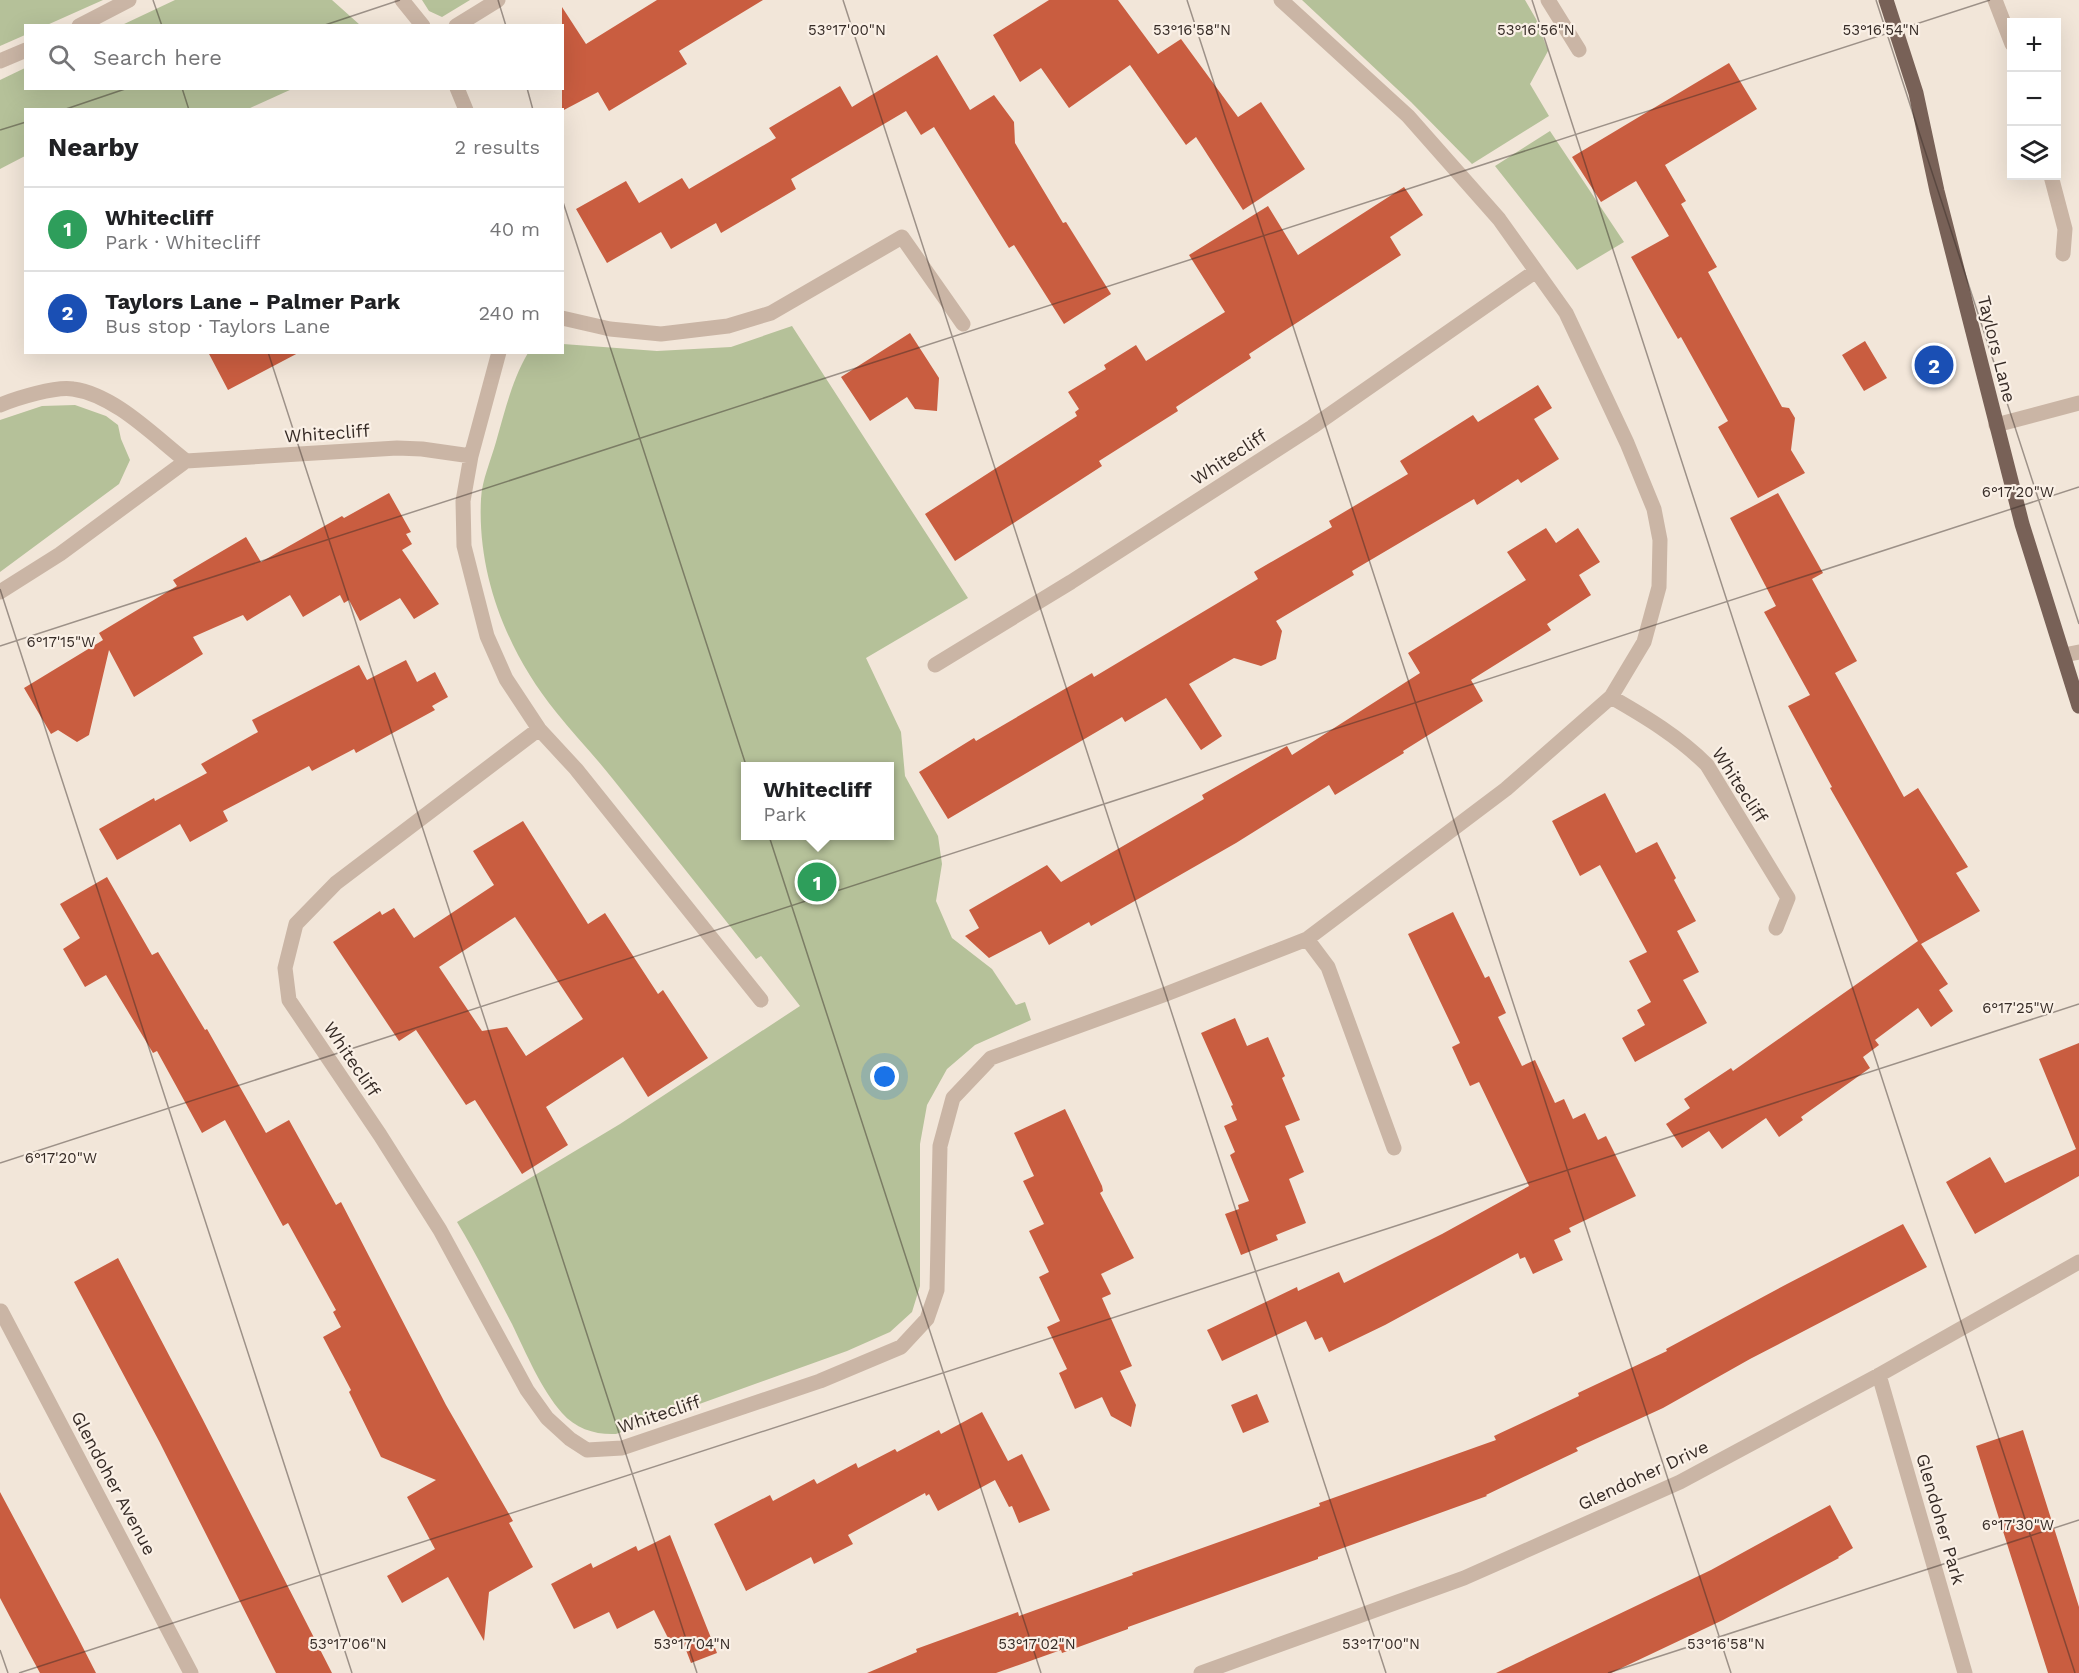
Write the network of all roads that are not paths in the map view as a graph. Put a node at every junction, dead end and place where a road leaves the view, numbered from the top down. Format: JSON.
{"nodes":[{"id":1,"x":129,"y":0,"type":"edge"},
{"id":2,"x":402,"y":0,"type":"edge"},
{"id":3,"x":498,"y":0,"type":"edge"},
{"id":4,"x":1281,"y":0,"type":"edge"},
{"id":5,"x":1548,"y":0,"type":"edge"},
{"id":6,"x":1886,"y":0,"type":"edge"},
{"id":7,"x":1995,"y":0,"type":"edge"},
{"id":8,"x":83,"y":24,"type":"edge"},
{"id":9,"x":421,"y":24,"type":"edge"},
{"id":10,"x":459,"y":24,"type":"edge"},
{"id":11,"x":2007,"y":31,"type":"edge"},
{"id":12,"x":1579,"y":50,"type":"dead end"},
{"id":13,"x":24,"y":51,"type":"edge"},
{"id":14,"x":0,"y":61,"type":"edge"},
{"id":15,"x":458,"y":90,"type":"edge"},
{"id":16,"x":465,"y":108,"type":"edge"},
{"id":17,"x":2052,"y":180,"type":"edge"},
{"id":18,"x":2063,"y":254,"type":"dead end"},
{"id":19,"x":1536,"y":271,"type":"junction"},
{"id":20,"x":564,"y":318,"type":"edge"},
{"id":21,"x":963,"y":324,"type":"dead end"},
{"id":22,"x":498,"y":354,"type":"edge"},
{"id":23,"x":2079,"y":403,"type":"edge"},
{"id":24,"x":0,"y":405,"type":"edge"},
{"id":25,"x":1996,"y":426,"type":"junction"},
{"id":26,"x":471,"y":456,"type":"junction"},
{"id":27,"x":186,"y":461,"type":"junction"},
{"id":28,"x":0,"y":592,"type":"edge"},
{"id":29,"x":2072,"y":654,"type":"edge"},
{"id":30,"x":935,"y":664,"type":"dead end"},
{"id":31,"x":1611,"y":697,"type":"junction"},
{"id":32,"x":2079,"y":706,"type":"edge"},
{"id":33,"x":539,"y":729,"type":"junction"},
{"id":34,"x":1776,"y":928,"type":"dead end"},
{"id":35,"x":1307,"y":939,"type":"junction"},
{"id":36,"x":761,"y":1000,"type":"dead end"},
{"id":37,"x":1394,"y":1148,"type":"dead end"},
{"id":38,"x":2079,"y":1262,"type":"edge"},
{"id":39,"x":1,"y":1311,"type":"edge"},
{"id":40,"x":1880,"y":1375,"type":"junction"},
{"id":41,"x":191,"y":1673,"type":"edge"},
{"id":42,"x":1201,"y":1673,"type":"edge"},
{"id":43,"x":1965,"y":1673,"type":"edge"}],
"edges":[{"from":1,"to":8,"type":"street"},
{"from":2,"to":9,"type":"street"},
{"from":3,"to":10,"type":"street"},
{"from":4,"to":19,"type":"street","name":"Whitecliff"},
{"from":5,"to":12,"type":"street"},
{"from":6,"to":25,"type":"main road","name":"Taylors Lane"},
{"from":7,"to":11,"type":"street"},
{"from":13,"to":14,"type":"street"},
{"from":15,"to":16,"type":"street"},
{"from":17,"to":18,"type":"street"},
{"from":19,"to":30,"type":"street","name":"Whitecliff"},
{"from":19,"to":31,"type":"street","name":"Whitecliff"},
{"from":20,"to":21,"type":"street"},
{"from":22,"to":26,"type":"street"},
{"from":23,"to":25,"type":"street"},
{"from":24,"to":27,"type":"street"},
{"from":25,"to":29,"type":"main road","name":"Taylors Lane"},
{"from":26,"to":27,"type":"street","name":"Whitecliff"},
{"from":26,"to":33,"type":"street"},
{"from":27,"to":28,"type":"street"},
{"from":29,"to":32,"type":"main road","name":"Taylors Lane"},
{"from":31,"to":34,"type":"street","name":"Whitecliff"},
{"from":31,"to":35,"type":"street","name":"Whitecliff"},
{"from":33,"to":35,"type":"street","name":"Whitecliff"},
{"from":33,"to":36,"type":"street"},
{"from":35,"to":37,"type":"street"},
{"from":38,"to":40,"type":"street","name":"Glendoher Drive"},
{"from":39,"to":41,"type":"street","name":"Glendoher Avenue"},
{"from":40,"to":42,"type":"street","name":"Glendoher Drive"},
{"from":40,"to":43,"type":"street","name":"Glendoher Park"}]}
